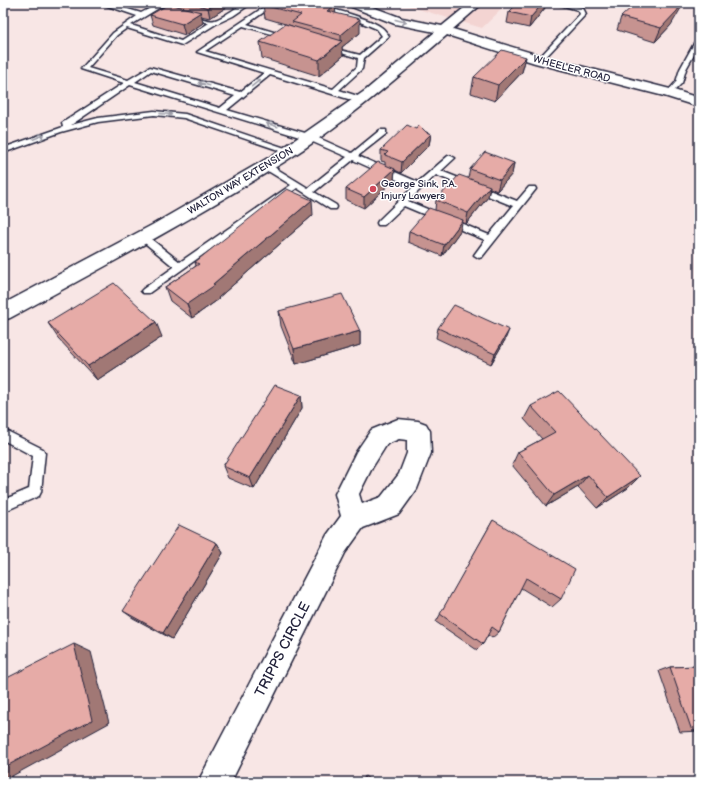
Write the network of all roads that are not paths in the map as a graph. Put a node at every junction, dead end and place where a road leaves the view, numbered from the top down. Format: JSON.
{"nodes":[{"id":1,"x":102,"y":3,"type":"edge"},
{"id":2,"x":131,"y":3,"type":"edge"},
{"id":3,"x":249,"y":3,"type":"edge"},
{"id":4,"x":274,"y":3,"type":"edge"},
{"id":5,"x":301,"y":3,"type":"edge"},
{"id":6,"x":351,"y":3,"type":"edge"},
{"id":7,"x":477,"y":3,"type":"edge"},
{"id":8,"x":558,"y":3,"type":"edge"},
{"id":9,"x":165,"y":6,"type":"edge"},
{"id":10,"x":363,"y":8,"type":"junction"},
{"id":11,"x":122,"y":9,"type":"junction"},
{"id":12,"x":406,"y":11,"type":"dead end"},
{"id":13,"x":179,"y":13,"type":"edge"},
{"id":14,"x":142,"y":15,"type":"junction"},
{"id":15,"x":350,"y":16,"type":"junction"},
{"id":16,"x":216,"y":22,"type":"junction"},
{"id":17,"x":240,"y":25,"type":"junction"},
{"id":18,"x":127,"y":26,"type":"junction"},
{"id":19,"x":446,"y":31,"type":"junction"},
{"id":20,"x":293,"y":39,"type":"edge"},
{"id":21,"x":699,"y":40,"type":"edge"},
{"id":22,"x":325,"y":47,"type":"edge"},
{"id":23,"x":361,"y":57,"type":"junction"},
{"id":24,"x":540,"y":60,"type":"junction"},
{"id":25,"x":268,"y":73,"type":"junction"},
{"id":26,"x":129,"y":83,"type":"junction"},
{"id":27,"x":334,"y":91,"type":"junction"},
{"id":28,"x":669,"y":93,"type":"junction"},
{"id":29,"x":241,"y":95,"type":"junction"},
{"id":30,"x":361,"y":100,"type":"junction"},
{"id":31,"x":699,"y":103,"type":"edge"},
{"id":32,"x":222,"y":110,"type":"junction"},
{"id":33,"x":58,"y":130,"type":"junction"},
{"id":34,"x":383,"y":132,"type":"dead end"},
{"id":35,"x":309,"y":136,"type":"junction"},
{"id":36,"x":3,"y":151,"type":"edge"},
{"id":37,"x":290,"y":151,"type":"junction"},
{"id":38,"x":352,"y":156,"type":"junction"},
{"id":39,"x":451,"y":158,"type":"dead end"},
{"id":40,"x":266,"y":166,"type":"junction"},
{"id":41,"x":435,"y":172,"type":"junction"},
{"id":42,"x":296,"y":185,"type":"junction"},
{"id":43,"x":419,"y":186,"type":"junction"},
{"id":44,"x":532,"y":189,"type":"dead end"},
{"id":45,"x":308,"y":192,"type":"junction"},
{"id":46,"x":403,"y":202,"type":"junction"},
{"id":47,"x":518,"y":205,"type":"junction"},
{"id":48,"x":333,"y":207,"type":"dead end"},
{"id":49,"x":381,"y":223,"type":"dead end"},
{"id":50,"x":143,"y":237,"type":"junction"},
{"id":51,"x":491,"y":239,"type":"junction"},
{"id":52,"x":479,"y":255,"type":"dead end"},
{"id":53,"x":180,"y":267,"type":"junction"},
{"id":54,"x":146,"y":291,"type":"dead end"},
{"id":55,"x":3,"y":313,"type":"edge"},
{"id":56,"x":3,"y":434,"type":"edge"},
{"id":57,"x":3,"y":506,"type":"edge"},
{"id":58,"x":354,"y":519,"type":"dead end"},
{"id":59,"x":214,"y":782,"type":"edge"}],
"edges":[{"from":1,"to":11,"type":"lane"},
{"from":2,"to":11,"type":"lane"},
{"from":3,"to":16,"type":"lane"},
{"from":4,"to":17,"type":"lane"},
{"from":5,"to":15,"type":"lane"},
{"from":6,"to":10,"type":"main road","name":"WHEELER ROAD"},
{"from":7,"to":19,"type":"main road","name":"WALTON WAY EXTENSION"},
{"from":8,"to":24,"type":"lane"},
{"from":9,"to":14,"type":"lane"},
{"from":10,"to":15,"type":"lane"},
{"from":10,"to":19,"type":"main road","name":"WHEELER ROAD","one_way":true},
{"from":11,"to":14,"type":"lane"},
{"from":12,"to":19,"type":"main road","name":"WHEELER ROAD"},
{"from":13,"to":16,"type":"lane"},
{"from":14,"to":18,"type":"lane"},
{"from":15,"to":23,"type":"lane"},
{"from":16,"to":17,"type":"lane"},
{"from":16,"to":18,"type":"lane"},
{"from":17,"to":20,"type":"lane"},
{"from":17,"to":25,"type":"lane"},
{"from":18,"to":26,"type":"lane"},
{"from":19,"to":24,"type":"main road","name":"WHEELER ROAD"},
{"from":19,"to":30,"type":"main road","name":"WALTON WAY EXTENSION"},
{"from":21,"to":28,"type":"lane"},
{"from":22,"to":23,"type":"lane"},
{"from":23,"to":27,"type":"lane"},
{"from":24,"to":28,"type":"main road","name":"WHEELER ROAD"},
{"from":25,"to":27,"type":"lane"},
{"from":29,"to":25,"type":"lane","one_way":true},
{"from":29,"to":26,"type":"lane","one_way":true},
{"from":26,"to":32,"type":"lane"},
{"from":26,"to":33,"type":"lane"},
{"from":27,"to":30,"type":"lane"},
{"from":28,"to":31,"type":"main road","name":"WHEELER ROAD"},
{"from":29,"to":32,"type":"lane"},
{"from":30,"to":35,"type":"main road","name":"WALTON WAY EXTENSION"},
{"from":35,"to":32,"type":"lane","one_way":true},
{"from":36,"to":33,"type":"lane","one_way":true},
{"from":33,"to":37,"type":"lane","one_way":true},
{"from":34,"to":38,"type":"lane"},
{"from":35,"to":37,"type":"main road","name":"WALTON WAY EXTENSION"},
{"from":35,"to":38,"type":"lane"},
{"from":37,"to":40,"type":"main road","name":"WALTON WAY EXTENSION"},
{"from":38,"to":43,"type":"lane"},
{"from":38,"to":45,"type":"lane"},
{"from":39,"to":41,"type":"lane"},
{"from":40,"to":42,"type":"lane"},
{"from":40,"to":50,"type":"main road","name":"WALTON WAY EXTENSION"},
{"from":41,"to":43,"type":"lane"},
{"from":41,"to":47,"type":"lane"},
{"from":42,"to":45,"type":"lane"},
{"from":42,"to":53,"type":"lane"},
{"from":43,"to":46,"type":"lane"},
{"from":44,"to":47,"type":"lane"},
{"from":45,"to":48,"type":"lane"},
{"from":46,"to":49,"type":"lane"},
{"from":46,"to":51,"type":"lane"},
{"from":47,"to":51,"type":"lane"},
{"from":50,"to":53,"type":"lane"},
{"from":50,"to":55,"type":"main road","name":"WALTON WAY EXTENSION"},
{"from":51,"to":52,"type":"lane"},
{"from":53,"to":54,"type":"lane"},
{"from":56,"to":57,"type":"lane"},
{"from":58,"to":59,"type":"main road","name":"TRIPPS CIRCLE"}]}
